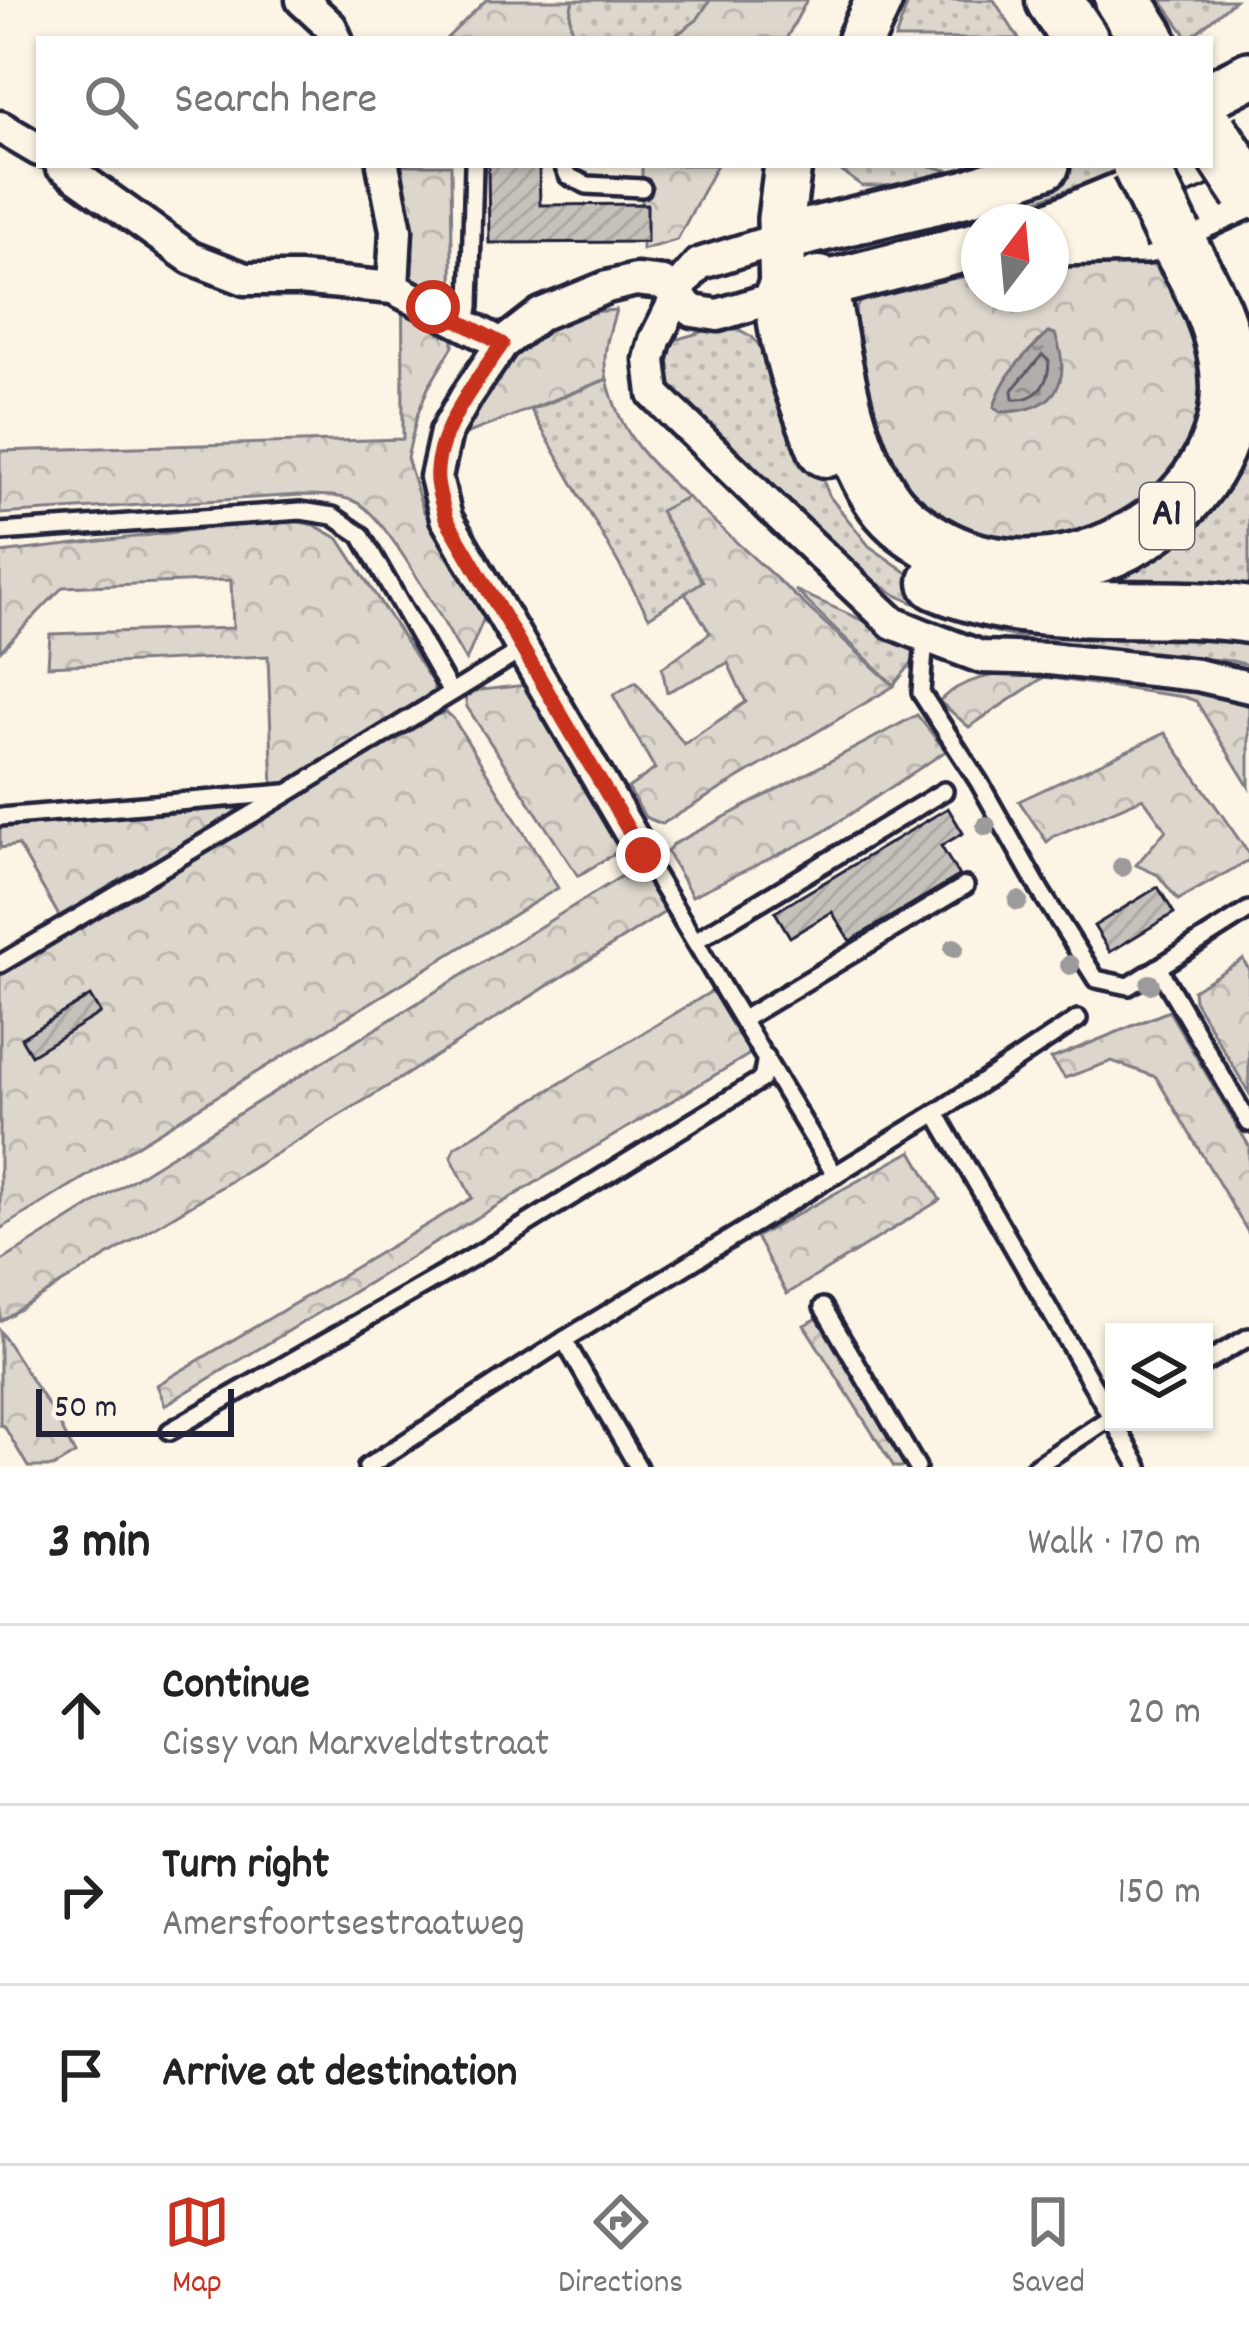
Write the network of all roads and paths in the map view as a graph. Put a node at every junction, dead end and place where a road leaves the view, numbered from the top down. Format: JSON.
{"nodes":[{"id":1,"x":302,"y":0,"type":"edge"},
{"id":2,"x":879,"y":0,"type":"edge"},
{"id":3,"x":335,"y":36,"type":"edge"},
{"id":4,"x":862,"y":36,"type":"edge"},
{"id":5,"x":1249,"y":75,"type":"edge"},
{"id":6,"x":1213,"y":93,"type":"edge"},
{"id":7,"x":0,"y":127,"type":"edge"},
{"id":8,"x":1213,"y":137,"type":"edge"},
{"id":9,"x":1249,"y":142,"type":"edge"},
{"id":10,"x":36,"y":149,"type":"edge"},
{"id":11,"x":1213,"y":158,"type":"edge"},
{"id":12,"x":65,"y":168,"type":"edge"},
{"id":13,"x":384,"y":168,"type":"edge"},
{"id":14,"x":474,"y":168,"type":"edge"},
{"id":15,"x":564,"y":168,"type":"edge"},
{"id":16,"x":788,"y":168,"type":"edge"},
{"id":17,"x":813,"y":168,"type":"edge"},
{"id":18,"x":1038,"y":168,"type":"edge"},
{"id":19,"x":1141,"y":168,"type":"edge"},
{"id":20,"x":1164,"y":168,"type":"edge"},
{"id":21,"x":1189,"y":168,"type":"edge"},
{"id":22,"x":642,"y":188,"type":"dead end"},
{"id":23,"x":1249,"y":192,"type":"edge"},
{"id":24,"x":1069,"y":218,"type":"edge"},
{"id":25,"x":1188,"y":230,"type":"junction"},
{"id":26,"x":797,"y":233,"type":"junction"},
{"id":27,"x":1069,"y":242,"type":"edge"},
{"id":28,"x":961,"y":250,"type":"edge"},
{"id":29,"x":393,"y":288,"type":"junction"},
{"id":30,"x":801,"y":289,"type":"junction"},
{"id":31,"x":670,"y":290,"type":"junction"},
{"id":32,"x":1249,"y":296,"type":"edge"},
{"id":33,"x":467,"y":325,"type":"junction"},
{"id":34,"x":502,"y":344,"type":"junction"},
{"id":35,"x":0,"y":532,"type":"edge"},
{"id":36,"x":1249,"y":614,"type":"edge"},
{"id":37,"x":925,"y":636,"type":"junction"},
{"id":38,"x":522,"y":650,"type":"junction"},
{"id":39,"x":1249,"y":687,"type":"edge"},
{"id":40,"x":450,"y":692,"type":"junction"},
{"id":41,"x":944,"y":791,"type":"dead end"},
{"id":42,"x":288,"y":793,"type":"junction"},
{"id":43,"x":0,"y":817,"type":"edge"},
{"id":44,"x":643,"y":855,"type":"joint"},
{"id":45,"x":965,"y":886,"type":"dead end"},
{"id":46,"x":1249,"y":910,"type":"edge"},
{"id":47,"x":695,"y":941,"type":"junction"},
{"id":48,"x":0,"y":964,"type":"edge"},
{"id":49,"x":1159,"y":969,"type":"junction"},
{"id":50,"x":742,"y":1019,"type":"junction"},
{"id":51,"x":1078,"y":1019,"type":"dead end"},
{"id":52,"x":766,"y":1057,"type":"junction"},
{"id":53,"x":936,"y":1113,"type":"junction"},
{"id":54,"x":1249,"y":1123,"type":"edge"},
{"id":55,"x":835,"y":1175,"type":"junction"},
{"id":56,"x":823,"y":1307,"type":"dead end"},
{"id":57,"x":1249,"y":1337,"type":"edge"},
{"id":58,"x":564,"y":1340,"type":"junction"},
{"id":59,"x":1213,"y":1358,"type":"edge"},
{"id":60,"x":1105,"y":1405,"type":"edge"},
{"id":61,"x":1105,"y":1424,"type":"edge"},
{"id":62,"x":170,"y":1431,"type":"dead end"},
{"id":63,"x":1120,"y":1431,"type":"edge"},
{"id":64,"x":368,"y":1467,"type":"edge"},
{"id":65,"x":638,"y":1467,"type":"edge"},
{"id":66,"x":917,"y":1467,"type":"edge"},
{"id":67,"x":1034,"y":1467,"type":"edge"},
{"id":68,"x":1139,"y":1467,"type":"edge"}],
"edges":[{"from":1,"to":3,"type":"street"},
{"from":2,"to":4,"type":"main road"},
{"from":5,"to":6,"type":"main road"},
{"from":7,"to":10,"type":"street"},
{"from":8,"to":23,"type":"highway","bridge":true},
{"from":9,"to":11,"type":"main road"},
{"from":12,"to":29,"type":"street"},
{"from":13,"to":29,"type":"street"},
{"from":14,"to":33,"type":"lane"},
{"from":15,"to":22,"type":"lane"},
{"from":16,"to":26,"type":"main road"},
{"from":17,"to":26,"type":"main road"},
{"from":18,"to":26,"type":"main road"},
{"from":19,"to":25,"type":"highway","number":"A1","bridge":true},
{"from":20,"to":25,"type":"highway","number":"A1"},
{"from":21,"to":24,"type":"main road"},
{"from":23,"to":27,"type":"main road"},
{"from":25,"to":30,"type":"highway","number":"A1"},
{"from":25,"to":32,"type":"highway","number":"A1"},
{"from":26,"to":30,"type":"main road"},
{"from":26,"to":31,"type":"street"},
{"from":28,"to":30,"type":"main road"},
{"from":29,"to":33,"type":"street"},
{"from":30,"to":31,"type":"street"},
{"from":30,"to":36,"type":"highway","number":"A1"},
{"from":31,"to":34,"type":"street"},
{"from":31,"to":37,"type":"street"},
{"from":33,"to":34,"type":"street"},
{"from":34,"to":38,"type":"street"},
{"from":35,"to":40,"type":"lane"},
{"from":37,"to":39,"type":"street"},
{"from":37,"to":49,"type":"lane"},
{"from":38,"to":40,"type":"lane"},
{"from":38,"to":44,"type":"street"},
{"from":40,"to":42,"type":"lane"},
{"from":41,"to":47,"type":"lane"},
{"from":42,"to":43,"type":"lane"},
{"from":42,"to":48,"type":"lane"},
{"from":44,"to":47,"type":"lane"},
{"from":45,"to":50,"type":"lane"},
{"from":46,"to":49,"type":"lane"},
{"from":47,"to":50,"type":"lane"},
{"from":49,"to":54,"type":"lane"},
{"from":50,"to":52,"type":"lane"},
{"from":51,"to":53,"type":"lane"},
{"from":52,"to":55,"type":"lane"},
{"from":52,"to":62,"type":"lane"},
{"from":53,"to":55,"type":"lane"},
{"from":53,"to":60,"type":"lane"},
{"from":55,"to":58,"type":"lane"},
{"from":56,"to":66,"type":"lane"},
{"from":57,"to":59,"type":"lane"},
{"from":58,"to":64,"type":"lane"},
{"from":58,"to":65,"type":"lane"},
{"from":61,"to":67,"type":"lane"},
{"from":63,"to":68,"type":"lane"}]}
